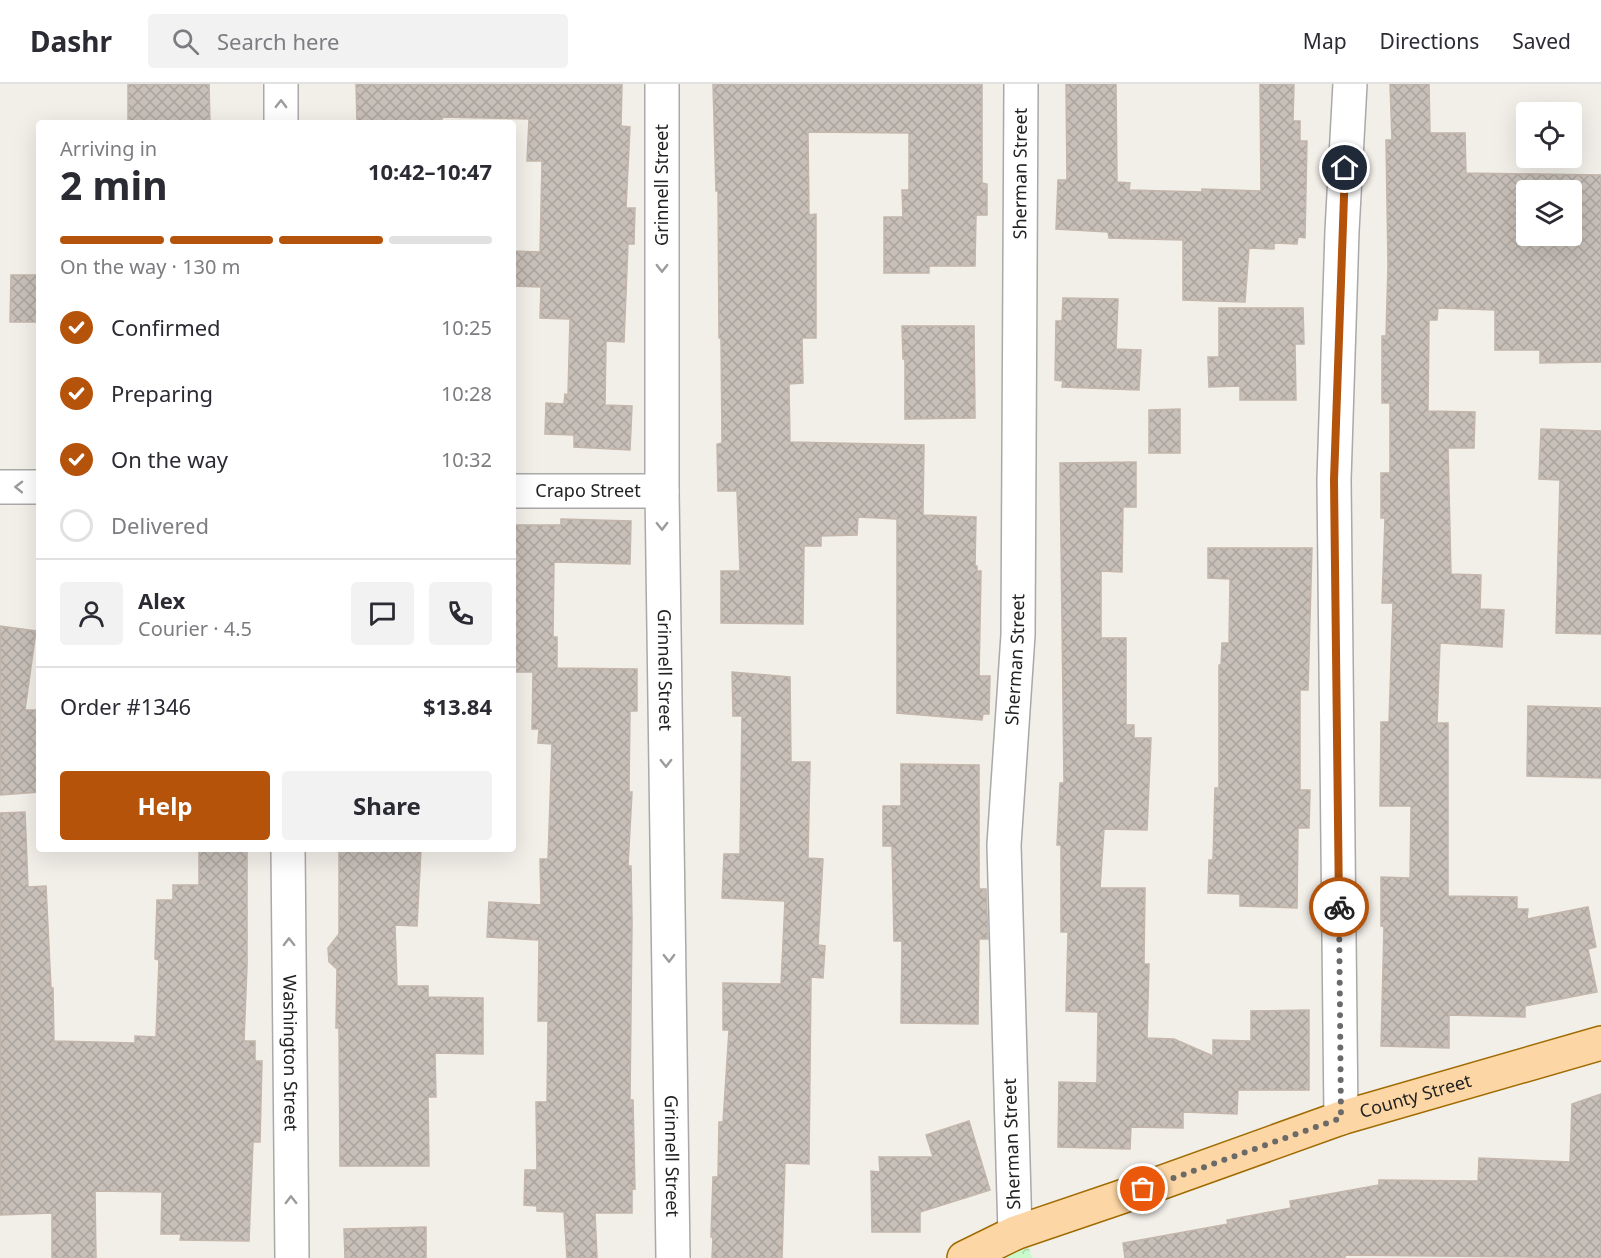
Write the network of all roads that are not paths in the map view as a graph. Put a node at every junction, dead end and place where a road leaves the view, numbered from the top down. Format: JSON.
{"nodes":[{"id":1,"x":281,"y":84,"type":"edge"},
{"id":2,"x":662,"y":84,"type":"edge"},
{"id":3,"x":1021,"y":84,"type":"edge"},
{"id":4,"x":1350,"y":84,"type":"edge"},
{"id":5,"x":280,"y":120,"type":"edge"},
{"id":6,"x":0,"y":487,"type":"edge"},
{"id":7,"x":36,"y":487,"type":"edge"},
{"id":8,"x":516,"y":491,"type":"edge"},
{"id":9,"x":662,"y":491,"type":"junction"},
{"id":10,"x":288,"y":852,"type":"edge"},
{"id":11,"x":1601,"y":1043,"type":"edge"},
{"id":12,"x":1341,"y":1118,"type":"junction"},
{"id":13,"x":1014,"y":1233,"type":"junction"},
{"id":14,"x":292,"y":1258,"type":"edge"},
{"id":15,"x":673,"y":1258,"type":"edge"},
{"id":16,"x":964,"y":1258,"type":"edge"}],
"edges":[{"from":5,"to":1,"type":"street","one_way":true},
{"from":2,"to":9,"type":"street","name":"Grinnell Street","one_way":true},
{"from":3,"to":13,"type":"street","name":"Sherman Street"},
{"from":4,"to":12,"type":"street"},
{"from":7,"to":6,"type":"street","one_way":true},
{"from":8,"to":9,"type":"street","name":"Crapo Street"},
{"from":9,"to":15,"type":"street","name":"Grinnell Street","one_way":true},
{"from":14,"to":10,"type":"street","name":"Washington Street","one_way":true},
{"from":11,"to":12,"type":"main road","name":"County Street"},
{"from":12,"to":13,"type":"main road","name":"County Street"},
{"from":13,"to":16,"type":"main road","name":"County Street"}]}
